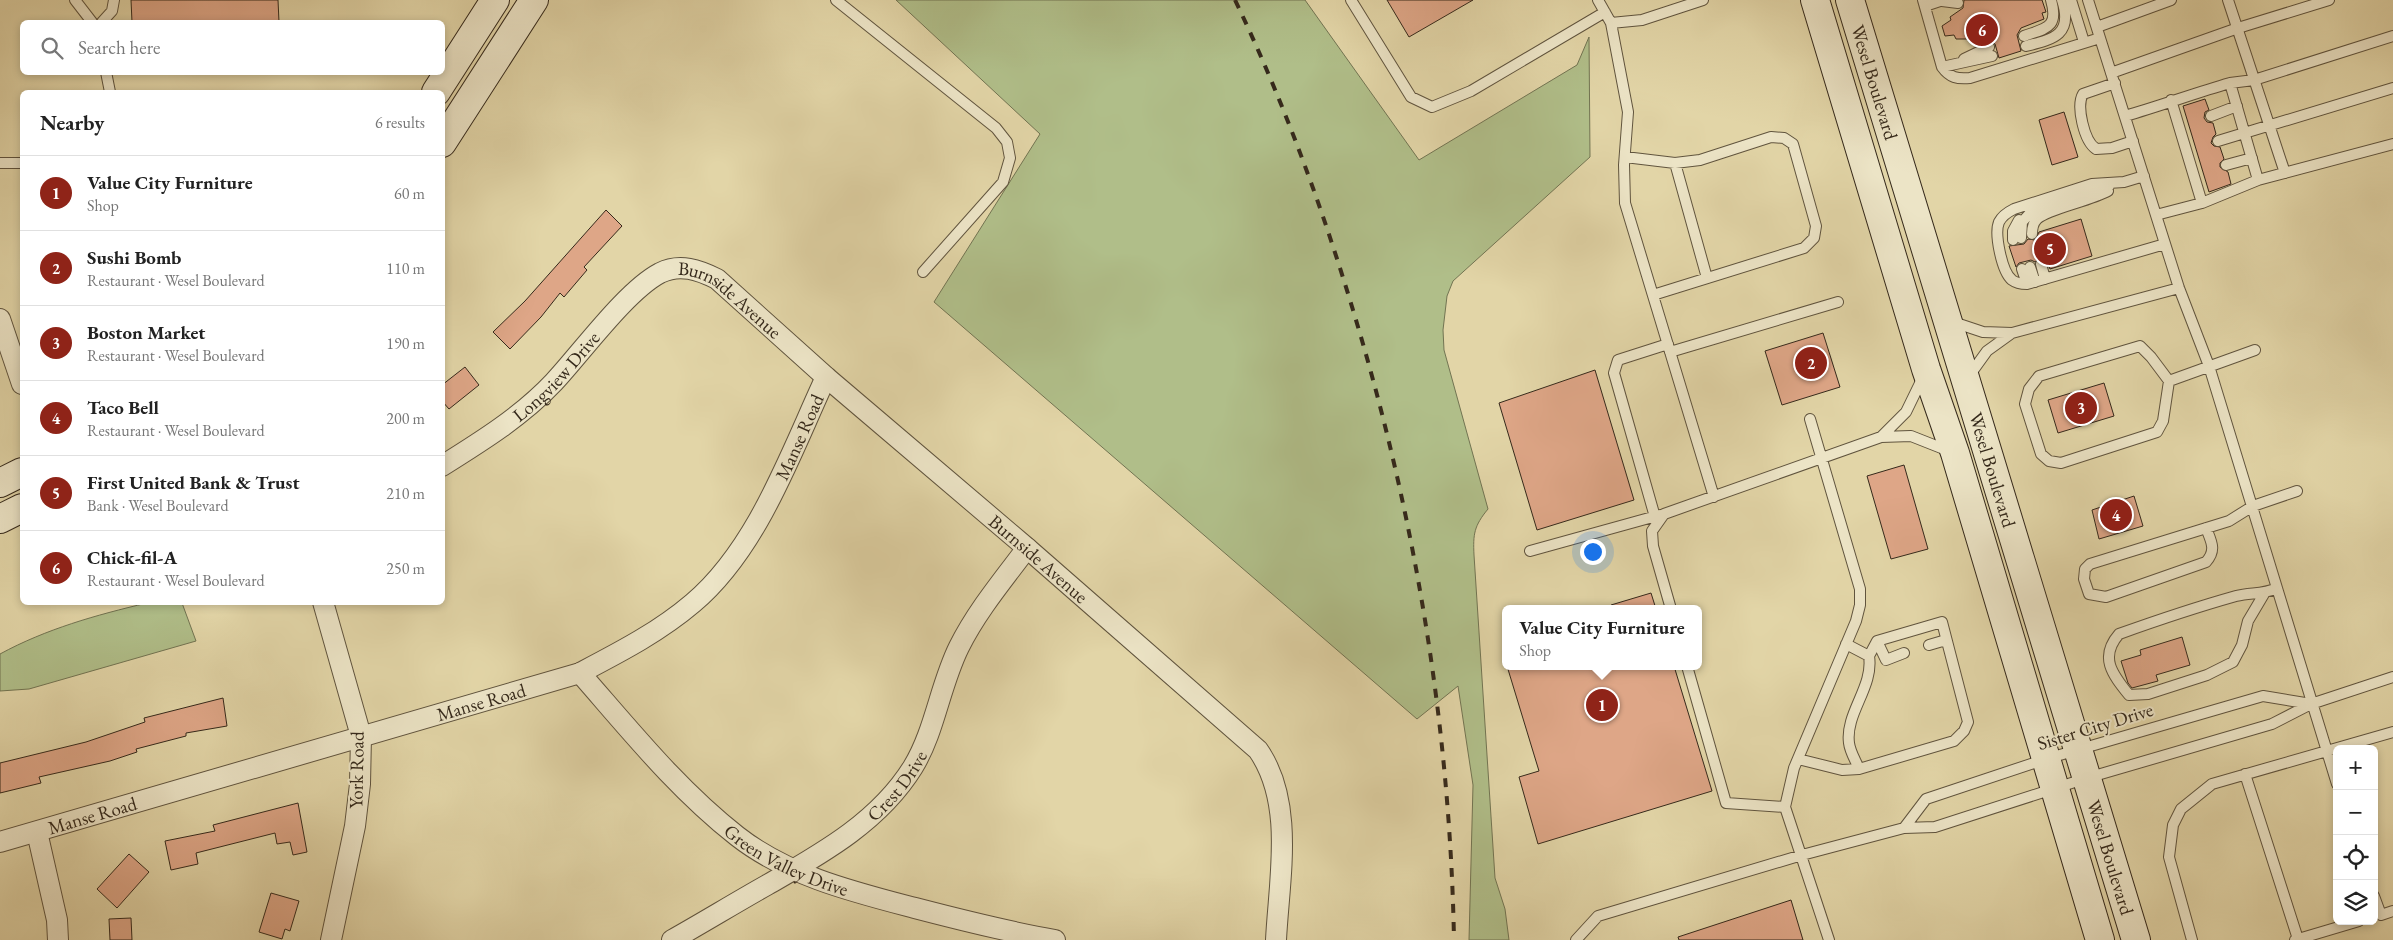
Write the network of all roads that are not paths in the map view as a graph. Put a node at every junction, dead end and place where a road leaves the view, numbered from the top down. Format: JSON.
{"nodes":[{"id":1,"x":75,"y":0,"type":"edge"},
{"id":2,"x":114,"y":0,"type":"edge"},
{"id":3,"x":495,"y":0,"type":"edge"},
{"id":4,"x":534,"y":0,"type":"edge"},
{"id":5,"x":836,"y":0,"type":"edge"},
{"id":6,"x":1351,"y":0,"type":"edge"},
{"id":7,"x":1598,"y":0,"type":"edge"},
{"id":8,"x":1703,"y":0,"type":"edge"},
{"id":9,"x":1815,"y":0,"type":"edge"},
{"id":10,"x":1850,"y":0,"type":"edge"},
{"id":11,"x":1942,"y":0,"type":"edge"},
{"id":12,"x":2051,"y":0,"type":"edge"},
{"id":13,"x":2062,"y":0,"type":"edge"},
{"id":14,"x":2071,"y":0,"type":"edge"},
{"id":15,"x":2088,"y":0,"type":"edge"},
{"id":16,"x":2171,"y":0,"type":"edge"},
{"id":17,"x":2228,"y":0,"type":"edge"},
{"id":18,"x":2329,"y":0,"type":"edge"},
{"id":19,"x":1924,"y":3,"type":"edge"},
{"id":20,"x":1958,"y":3,"type":"dead end"},
{"id":21,"x":1605,"y":12,"type":"junction"},
{"id":22,"x":90,"y":20,"type":"edge"},
{"id":23,"x":104,"y":20,"type":"edge"},
{"id":24,"x":1611,"y":23,"type":"junction"},
{"id":25,"x":2097,"y":27,"type":"junction"},
{"id":26,"x":2238,"y":28,"type":"junction"},
{"id":27,"x":2393,"y":36,"type":"edge"},
{"id":28,"x":2100,"y":38,"type":"junction"},
{"id":29,"x":2084,"y":42,"type":"junction"},
{"id":30,"x":1991,"y":51,"type":"dead end"},
{"id":31,"x":1942,"y":67,"type":"junction"},
{"id":32,"x":2111,"y":73,"type":"junction"},
{"id":33,"x":107,"y":75,"type":"edge"},
{"id":34,"x":2254,"y":80,"type":"junction"},
{"id":35,"x":2114,"y":83,"type":"junction"},
{"id":36,"x":2230,"y":83,"type":"junction"},
{"id":37,"x":2393,"y":88,"type":"edge"},
{"id":38,"x":110,"y":90,"type":"edge"},
{"id":39,"x":437,"y":90,"type":"edge"},
{"id":40,"x":2171,"y":100,"type":"junction"},
{"id":41,"x":2237,"y":106,"type":"junction"},
{"id":42,"x":2125,"y":116,"type":"junction"},
{"id":43,"x":2211,"y":116,"type":"dead end"},
{"id":44,"x":2269,"y":125,"type":"junction"},
{"id":45,"x":2245,"y":132,"type":"junction"},
{"id":46,"x":445,"y":138,"type":"edge"},
{"id":47,"x":2133,"y":141,"type":"junction"},
{"id":48,"x":2218,"y":141,"type":"dead end"},
{"id":49,"x":2393,"y":144,"type":"edge"},
{"id":50,"x":1625,"y":157,"type":"junction"},
{"id":51,"x":2252,"y":158,"type":"junction"},
{"id":52,"x":20,"y":163,"type":"edge"},
{"id":53,"x":1675,"y":163,"type":"junction"},
{"id":54,"x":0,"y":164,"type":"edge"},
{"id":55,"x":2226,"y":165,"type":"dead end"},
{"id":56,"x":2285,"y":173,"type":"junction"},
{"id":57,"x":2144,"y":176,"type":"junction"},
{"id":58,"x":2258,"y":180,"type":"junction"},
{"id":59,"x":2124,"y":182,"type":"junction"},
{"id":60,"x":2202,"y":203,"type":"junction"},
{"id":61,"x":2156,"y":215,"type":"junction"},
{"id":62,"x":2032,"y":234,"type":"dead end"},
{"id":63,"x":2017,"y":239,"type":"dead end"},
{"id":64,"x":2165,"y":244,"type":"junction"},
{"id":65,"x":2040,"y":264,"type":"dead end"},
{"id":66,"x":2026,"y":268,"type":"dead end"},
{"id":67,"x":923,"y":272,"type":"dead end"},
{"id":68,"x":660,"y":273,"type":"joint"},
{"id":69,"x":1707,"y":278,"type":"junction"},
{"id":70,"x":2036,"y":282,"type":"junction"},
{"id":71,"x":2179,"y":288,"type":"junction"},
{"id":72,"x":1653,"y":295,"type":"junction"},
{"id":73,"x":1838,"y":302,"type":"dead end"},
{"id":74,"x":0,"y":319,"type":"edge"},
{"id":75,"x":1946,"y":320,"type":"junction"},
{"id":76,"x":2012,"y":333,"type":"junction"},
{"id":77,"x":1669,"y":348,"type":"junction"},
{"id":78,"x":2255,"y":350,"type":"dead end"},
{"id":79,"x":2209,"y":366,"type":"junction"},
{"id":80,"x":1926,"y":368,"type":"junction"},
{"id":81,"x":826,"y":376,"type":"junction"},
{"id":82,"x":20,"y":378,"type":"edge"},
{"id":83,"x":1966,"y":380,"type":"junction"},
{"id":84,"x":2169,"y":381,"type":"junction"},
{"id":85,"x":1810,"y":419,"type":"dead end"},
{"id":86,"x":1881,"y":437,"type":"junction"},
{"id":87,"x":1955,"y":453,"type":"junction"},
{"id":88,"x":1822,"y":457,"type":"junction"},
{"id":89,"x":445,"y":464,"type":"edge"},
{"id":90,"x":20,"y":473,"type":"edge"},
{"id":91,"x":0,"y":483,"type":"edge"},
{"id":92,"x":2297,"y":491,"type":"dead end"},
{"id":93,"x":1714,"y":497,"type":"junction"},
{"id":94,"x":2253,"y":506,"type":"junction"},
{"id":95,"x":20,"y":509,"type":"edge"},
{"id":96,"x":1659,"y":516,"type":"junction"},
{"id":97,"x":0,"y":519,"type":"edge"},
{"id":98,"x":2206,"y":528,"type":"junction"},
{"id":99,"x":1027,"y":548,"type":"junction"},
{"id":100,"x":1530,"y":551,"type":"dead end"},
{"id":101,"x":2277,"y":588,"type":"junction"},
{"id":102,"x":2264,"y":594,"type":"junction"},
{"id":103,"x":324,"y":605,"type":"edge"},
{"id":104,"x":1670,"y":605,"type":"edge"},
{"id":105,"x":1946,"y":640,"type":"junction"},
{"id":106,"x":1877,"y":641,"type":"junction"},
{"id":107,"x":1846,"y":644,"type":"junction"},
{"id":108,"x":1929,"y":645,"type":"dead end"},
{"id":109,"x":1904,"y":653,"type":"dead end"},
{"id":110,"x":1869,"y":656,"type":"junction"},
{"id":111,"x":1689,"y":670,"type":"edge"},
{"id":112,"x":580,"y":673,"type":"junction"},
{"id":113,"x":2393,"y":677,"type":"edge"},
{"id":114,"x":2311,"y":704,"type":"junction"},
{"id":115,"x":2393,"y":732,"type":"edge"},
{"id":116,"x":361,"y":736,"type":"junction"},
{"id":117,"x":2079,"y":749,"type":"junction"},
{"id":118,"x":2326,"y":752,"type":"junction"},
{"id":119,"x":2046,"y":758,"type":"junction"},
{"id":120,"x":1798,"y":759,"type":"junction"},
{"id":121,"x":1859,"y":770,"type":"junction"},
{"id":122,"x":2333,"y":772,"type":"edge"},
{"id":123,"x":2245,"y":774,"type":"junction"},
{"id":124,"x":2087,"y":778,"type":"junction"},
{"id":125,"x":2054,"y":788,"type":"junction"},
{"id":126,"x":1785,"y":807,"type":"junction"},
{"id":127,"x":1904,"y":828,"type":"junction"},
{"id":128,"x":37,"y":832,"type":"junction"},
{"id":129,"x":0,"y":842,"type":"edge"},
{"id":130,"x":1802,"y":855,"type":"junction"},
{"id":131,"x":794,"y":870,"type":"junction"},
{"id":132,"x":2393,"y":911,"type":"edge"},
{"id":133,"x":2378,"y":916,"type":"edge"},
{"id":134,"x":2346,"y":925,"type":"edge"},
{"id":135,"x":58,"y":940,"type":"edge"},
{"id":136,"x":332,"y":940,"type":"edge"},
{"id":137,"x":672,"y":940,"type":"edge"},
{"id":138,"x":1055,"y":940,"type":"edge"},
{"id":139,"x":1276,"y":940,"type":"edge"},
{"id":140,"x":1576,"y":940,"type":"edge"},
{"id":141,"x":1829,"y":940,"type":"edge"},
{"id":142,"x":2100,"y":940,"type":"edge"},
{"id":143,"x":2136,"y":940,"type":"edge"},
{"id":144,"x":2192,"y":940,"type":"edge"},
{"id":145,"x":2296,"y":940,"type":"edge"}],
"edges":[{"from":1,"to":22,"type":"lane"},
{"from":2,"to":23,"type":"lane"},
{"from":3,"to":39,"type":"main road"},
{"from":4,"to":46,"type":"main road"},
{"from":5,"to":67,"type":"lane"},
{"from":6,"to":21,"type":"lane"},
{"from":7,"to":21,"type":"lane"},
{"from":8,"to":24,"type":"lane"},
{"from":9,"to":80,"type":"main road","name":"Wesel Boulevard"},
{"from":10,"to":75,"type":"main road","name":"Wesel Boulevard"},
{"from":11,"to":19,"type":"lane"},
{"from":11,"to":20,"type":"lane"},
{"from":12,"to":13,"type":"lane"},
{"from":14,"to":29,"type":"lane"},
{"from":15,"to":25,"type":"lane"},
{"from":16,"to":25,"type":"lane"},
{"from":17,"to":26,"type":"lane"},
{"from":18,"to":26,"type":"lane"},
{"from":19,"to":31,"type":"lane"},
{"from":21,"to":24,"type":"lane"},
{"from":24,"to":50,"type":"lane"},
{"from":25,"to":28,"type":"lane"},
{"from":26,"to":32,"type":"lane"},
{"from":26,"to":34,"type":"lane"},
{"from":27,"to":34,"type":"lane"},
{"from":28,"to":29,"type":"lane"},
{"from":28,"to":32,"type":"lane"},
{"from":29,"to":31,"type":"lane"},
{"from":30,"to":31,"type":"lane"},
{"from":32,"to":35,"type":"lane"},
{"from":33,"to":38,"type":"lane"},
{"from":34,"to":36,"type":"lane"},
{"from":34,"to":44,"type":"lane"},
{"from":35,"to":42,"type":"lane"},
{"from":35,"to":47,"type":"lane"},
{"from":36,"to":40,"type":"lane"},
{"from":36,"to":41,"type":"lane"},
{"from":37,"to":44,"type":"lane"},
{"from":40,"to":42,"type":"lane"},
{"from":40,"to":60,"type":"lane"},
{"from":41,"to":43,"type":"lane"},
{"from":41,"to":45,"type":"lane"},
{"from":42,"to":47,"type":"lane"},
{"from":44,"to":45,"type":"lane"},
{"from":44,"to":56,"type":"lane"},
{"from":45,"to":48,"type":"lane"},
{"from":45,"to":51,"type":"lane"},
{"from":47,"to":57,"type":"lane"},
{"from":49,"to":56,"type":"lane"},
{"from":50,"to":53,"type":"lane"},
{"from":50,"to":72,"type":"lane"},
{"from":51,"to":55,"type":"lane"},
{"from":51,"to":58,"type":"lane"},
{"from":52,"to":54,"type":"lane"},
{"from":53,"to":69,"type":"lane"},
{"from":53,"to":69,"type":"lane"},
{"from":56,"to":58,"type":"lane"},
{"from":57,"to":59,"type":"lane"},
{"from":57,"to":61,"type":"lane"},
{"from":58,"to":60,"type":"lane"},
{"from":59,"to":62,"type":"lane"},
{"from":59,"to":63,"type":"lane"},
{"from":59,"to":70,"type":"lane"},
{"from":60,"to":61,"type":"lane"},
{"from":61,"to":64,"type":"lane"},
{"from":64,"to":70,"type":"lane"},
{"from":64,"to":71,"type":"lane"},
{"from":65,"to":70,"type":"lane"},
{"from":66,"to":70,"type":"lane"},
{"from":68,"to":81,"type":"street","name":"Burnside Avenue"},
{"from":68,"to":89,"type":"street","name":"Longview Drive"},
{"from":69,"to":72,"type":"lane"},
{"from":71,"to":76,"type":"lane"},
{"from":71,"to":79,"type":"lane"},
{"from":72,"to":77,"type":"lane"},
{"from":73,"to":77,"type":"lane"},
{"from":74,"to":82,"type":"street"},
{"from":75,"to":76,"type":"lane"},
{"from":75,"to":83,"type":"main road","name":"Wesel Boulevard"},
{"from":76,"to":83,"type":"lane"},
{"from":77,"to":93,"type":"lane"},
{"from":77,"to":96,"type":"lane"},
{"from":78,"to":79,"type":"lane"},
{"from":79,"to":84,"type":"lane"},
{"from":79,"to":94,"type":"lane"},
{"from":80,"to":86,"type":"lane"},
{"from":80,"to":87,"type":"main road","name":"Wesel Boulevard"},
{"from":81,"to":99,"type":"street","name":"Burnside Avenue"},
{"from":81,"to":112,"type":"street","name":"Manse Road"},
{"from":83,"to":117,"type":"main road","name":"Wesel Boulevard"},
{"from":84,"to":84,"type":"lane"},
{"from":85,"to":88,"type":"lane"},
{"from":86,"to":87,"type":"lane"},
{"from":86,"to":88,"type":"lane"},
{"from":87,"to":119,"type":"main road","name":"Wesel Boulevard"},
{"from":88,"to":93,"type":"lane"},
{"from":88,"to":107,"type":"lane"},
{"from":90,"to":91,"type":"main road"},
{"from":92,"to":94,"type":"lane"},
{"from":93,"to":96,"type":"lane"},
{"from":94,"to":98,"type":"lane"},
{"from":94,"to":101,"type":"lane"},
{"from":95,"to":97,"type":"main road"},
{"from":96,"to":100,"type":"lane"},
{"from":96,"to":104,"type":"lane"},
{"from":98,"to":98,"type":"lane"},
{"from":99,"to":131,"type":"street","name":"Crest Drive"},
{"from":99,"to":139,"type":"street","name":"Burnside Avenue"},
{"from":101,"to":102,"type":"lane"},
{"from":101,"to":114,"type":"lane"},
{"from":102,"to":102,"type":"lane"},
{"from":103,"to":116,"type":"street","name":"York Road"},
{"from":105,"to":106,"type":"lane"},
{"from":105,"to":108,"type":"lane"},
{"from":105,"to":121,"type":"lane"},
{"from":106,"to":109,"type":"lane"},
{"from":106,"to":110,"type":"lane"},
{"from":107,"to":110,"type":"lane"},
{"from":107,"to":120,"type":"lane"},
{"from":110,"to":121,"type":"lane"},
{"from":111,"to":126,"type":"lane"},
{"from":112,"to":116,"type":"street","name":"Manse Road"},
{"from":112,"to":131,"type":"street","name":"Green Valley Drive"},
{"from":113,"to":114,"type":"lane","name":"Sister City Drive"},
{"from":114,"to":117,"type":"lane","name":"Sister City Drive"},
{"from":114,"to":118,"type":"lane"},
{"from":114,"to":124,"type":"lane","name":"Sister City Drive"},
{"from":115,"to":118,"type":"lane"},
{"from":116,"to":128,"type":"street","name":"Manse Road"},
{"from":116,"to":136,"type":"street","name":"York Road"},
{"from":117,"to":119,"type":"lane","name":"Sister City Drive"},
{"from":117,"to":124,"type":"main road","name":"Wesel Boulevard"},
{"from":118,"to":122,"type":"lane"},
{"from":118,"to":123,"type":"lane"},
{"from":119,"to":125,"type":"main road","name":"Wesel Boulevard"},
{"from":119,"to":127,"type":"lane","name":"Sister City Drive"},
{"from":120,"to":121,"type":"lane"},
{"from":120,"to":126,"type":"lane"},
{"from":123,"to":144,"type":"lane"},
{"from":123,"to":145,"type":"lane"},
{"from":124,"to":125,"type":"lane","name":"Sister City Drive"},
{"from":124,"to":143,"type":"main road","name":"Wesel Boulevard"},
{"from":125,"to":127,"type":"lane","name":"Sister City Drive"},
{"from":125,"to":142,"type":"main road","name":"Wesel Boulevard"},
{"from":126,"to":130,"type":"lane"},
{"from":127,"to":130,"type":"lane","name":"Sister City Drive"},
{"from":128,"to":129,"type":"street","name":"Manse Road"},
{"from":128,"to":135,"type":"street"},
{"from":130,"to":140,"type":"lane","name":"Sister City Drive"},
{"from":130,"to":141,"type":"lane"},
{"from":131,"to":137,"type":"street","name":"Crest Drive"},
{"from":131,"to":138,"type":"street","name":"Green Valley Drive"},
{"from":132,"to":133,"type":"lane"},
{"from":134,"to":145,"type":"lane"}]}
